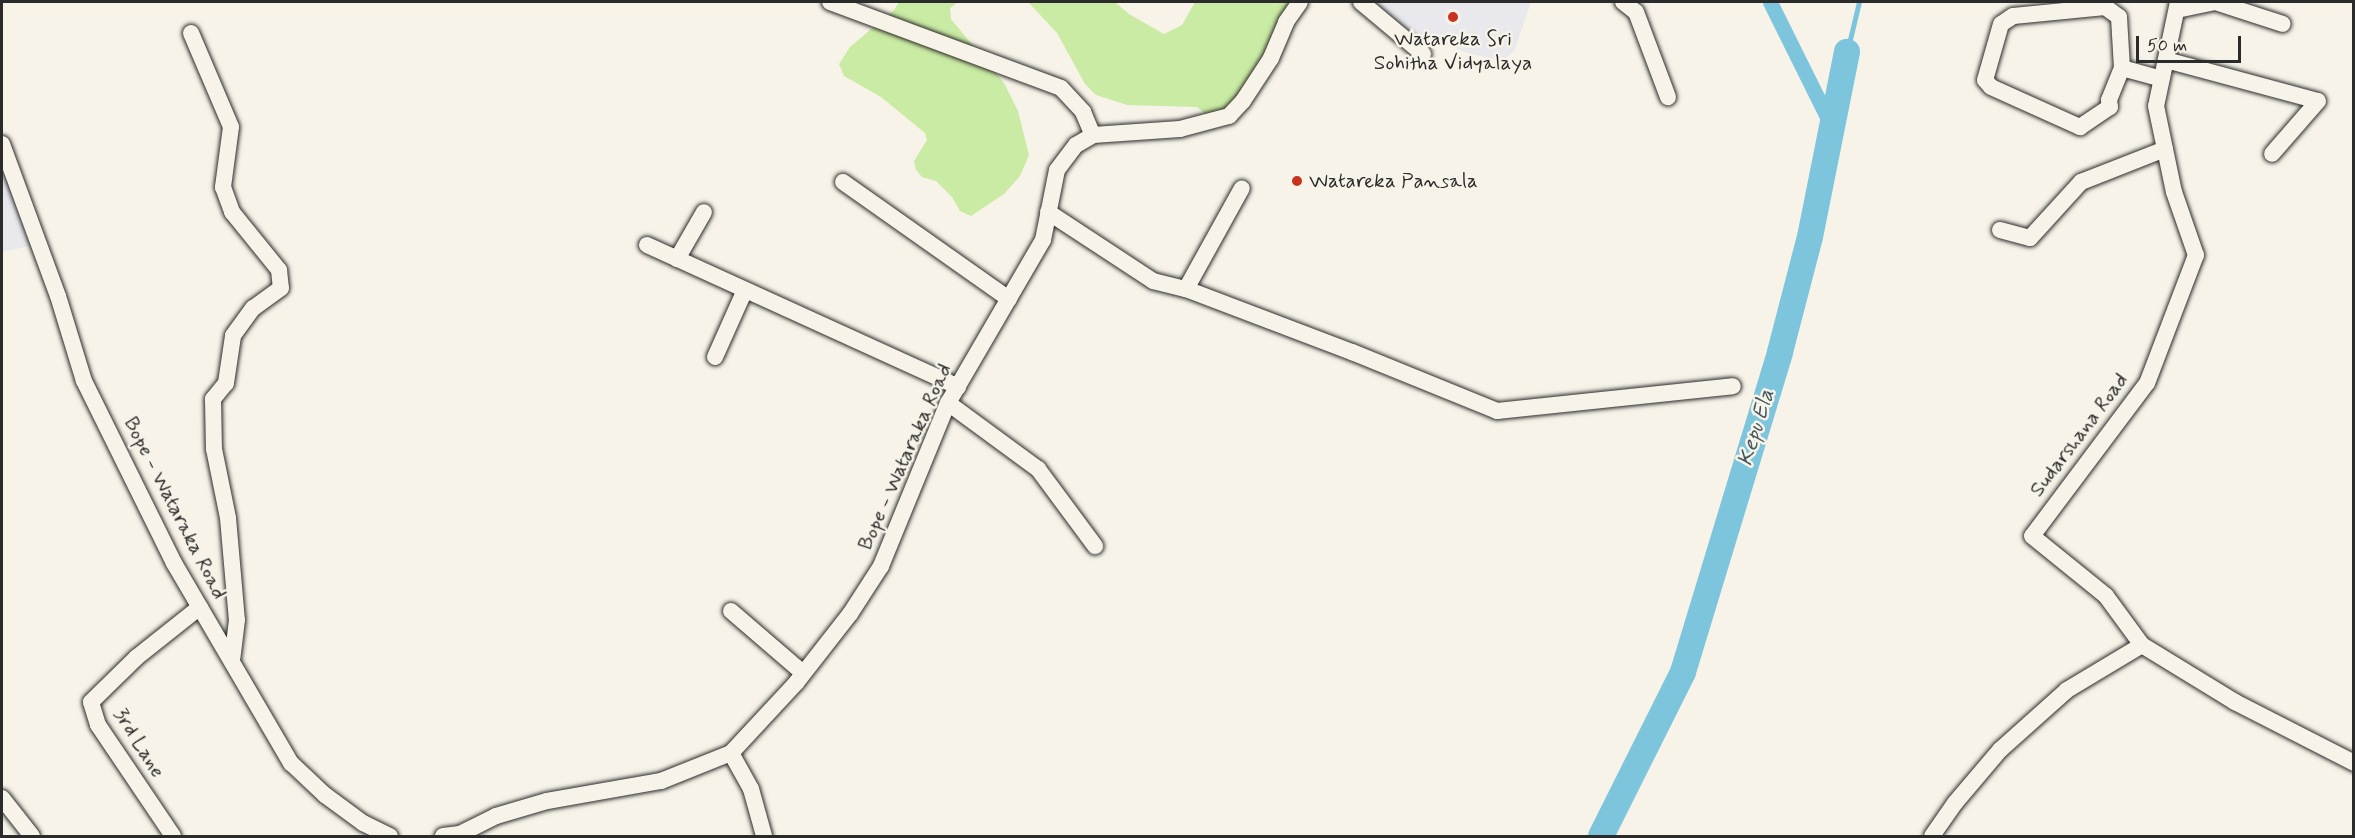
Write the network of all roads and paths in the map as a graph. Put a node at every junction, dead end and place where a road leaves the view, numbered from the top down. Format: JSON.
{"nodes":[{"id":1,"x":830,"y":2,"type":"edge"},
{"id":2,"x":1297,"y":2,"type":"edge"},
{"id":3,"x":1361,"y":2,"type":"edge"},
{"id":4,"x":1623,"y":2,"type":"edge"},
{"id":5,"x":2215,"y":2,"type":"edge"},
{"id":6,"x":2177,"y":6,"type":"edge"},
{"id":7,"x":2283,"y":24,"type":"dead end"},
{"id":8,"x":191,"y":33,"type":"dead end"},
{"id":9,"x":1423,"y":54,"type":"dead end"},
{"id":10,"x":2166,"y":60,"type":"junction"},
{"id":11,"x":2122,"y":68,"type":"junction"},
{"id":12,"x":2162,"y":79,"type":"junction"},
{"id":13,"x":1668,"y":97,"type":"dead end"},
{"id":14,"x":1093,"y":135,"type":"junction"},
{"id":15,"x":2,"y":144,"type":"edge"},
{"id":16,"x":2165,"y":149,"type":"junction"},
{"id":17,"x":2272,"y":154,"type":"dead end"},
{"id":18,"x":843,"y":182,"type":"dead end"},
{"id":19,"x":1242,"y":188,"type":"dead end"},
{"id":20,"x":704,"y":212,"type":"dead end"},
{"id":21,"x":1048,"y":212,"type":"junction"},
{"id":22,"x":2000,"y":230,"type":"dead end"},
{"id":23,"x":647,"y":245,"type":"dead end"},
{"id":24,"x":676,"y":259,"type":"junction"},
{"id":25,"x":1186,"y":289,"type":"junction"},
{"id":26,"x":745,"y":290,"type":"junction"},
{"id":27,"x":1009,"y":299,"type":"junction"},
{"id":28,"x":715,"y":357,"type":"dead end"},
{"id":29,"x":1733,"y":386,"type":"dead end"},
{"id":30,"x":958,"y":387,"type":"junction"},
{"id":31,"x":948,"y":403,"type":"junction"},
{"id":32,"x":1095,"y":546,"type":"dead end"},
{"id":33,"x":200,"y":607,"type":"junction"},
{"id":34,"x":731,"y":612,"type":"dead end"},
{"id":35,"x":2142,"y":645,"type":"junction"},
{"id":36,"x":232,"y":658,"type":"junction"},
{"id":37,"x":803,"y":673,"type":"junction"},
{"id":38,"x":731,"y":753,"type":"junction"},
{"id":39,"x":2354,"y":763,"type":"edge"},
{"id":40,"x":2,"y":798,"type":"edge"},
{"id":41,"x":385,"y":836,"type":"edge"},
{"id":42,"x":32,"y":837,"type":"edge"},
{"id":43,"x":172,"y":837,"type":"edge"},
{"id":44,"x":442,"y":837,"type":"edge"},
{"id":45,"x":764,"y":837,"type":"edge"},
{"id":46,"x":1932,"y":837,"type":"edge"}],
"edges":[{"from":1,"to":14,"type":"street"},
{"from":2,"to":14,"type":"street"},
{"from":3,"to":9,"type":"street"},
{"from":4,"to":13,"type":"street"},
{"from":5,"to":6,"type":"street"},
{"from":5,"to":7,"type":"street"},
{"from":6,"to":10,"type":"street","name":"Sudarshana Road"},
{"from":8,"to":36,"type":"street"},
{"from":10,"to":12,"type":"street","name":"Sudarshana Road"},
{"from":10,"to":17,"type":"street"},
{"from":11,"to":11,"type":"street"},
{"from":11,"to":12,"type":"street"},
{"from":12,"to":16,"type":"street","name":"Sudarshana Road"},
{"from":14,"to":21,"type":"street","name":"Bope - Wataraka Road"},
{"from":15,"to":33,"type":"street","name":"Bope - Wataraka Road"},
{"from":16,"to":22,"type":"street"},
{"from":16,"to":35,"type":"street","name":"Sudarshana Road"},
{"from":18,"to":27,"type":"street"},
{"from":19,"to":25,"type":"street"},
{"from":20,"to":24,"type":"street"},
{"from":21,"to":25,"type":"street"},
{"from":21,"to":27,"type":"street","name":"Bope - Wataraka Road"},
{"from":23,"to":24,"type":"street"},
{"from":24,"to":26,"type":"street"},
{"from":25,"to":29,"type":"street"},
{"from":26,"to":28,"type":"street"},
{"from":26,"to":30,"type":"street"},
{"from":27,"to":30,"type":"street","name":"Bope - Wataraka Road"},
{"from":30,"to":31,"type":"street","name":"Bope - Wataraka Road"},
{"from":31,"to":32,"type":"street"},
{"from":31,"to":37,"type":"street","name":"Bope - Wataraka Road"},
{"from":33,"to":36,"type":"street","name":"Bope - Wataraka Road"},
{"from":33,"to":43,"type":"street","name":"3rd Lane"},
{"from":34,"to":37,"type":"street"},
{"from":35,"to":39,"type":"street"},
{"from":35,"to":46,"type":"street"},
{"from":36,"to":41,"type":"street","name":"Bope - Wataraka Road"},
{"from":37,"to":38,"type":"street","name":"Bope - Wataraka Road"},
{"from":38,"to":44,"type":"street","name":"Bope - Wataraka Road"},
{"from":38,"to":45,"type":"street"},
{"from":40,"to":42,"type":"street"}]}
